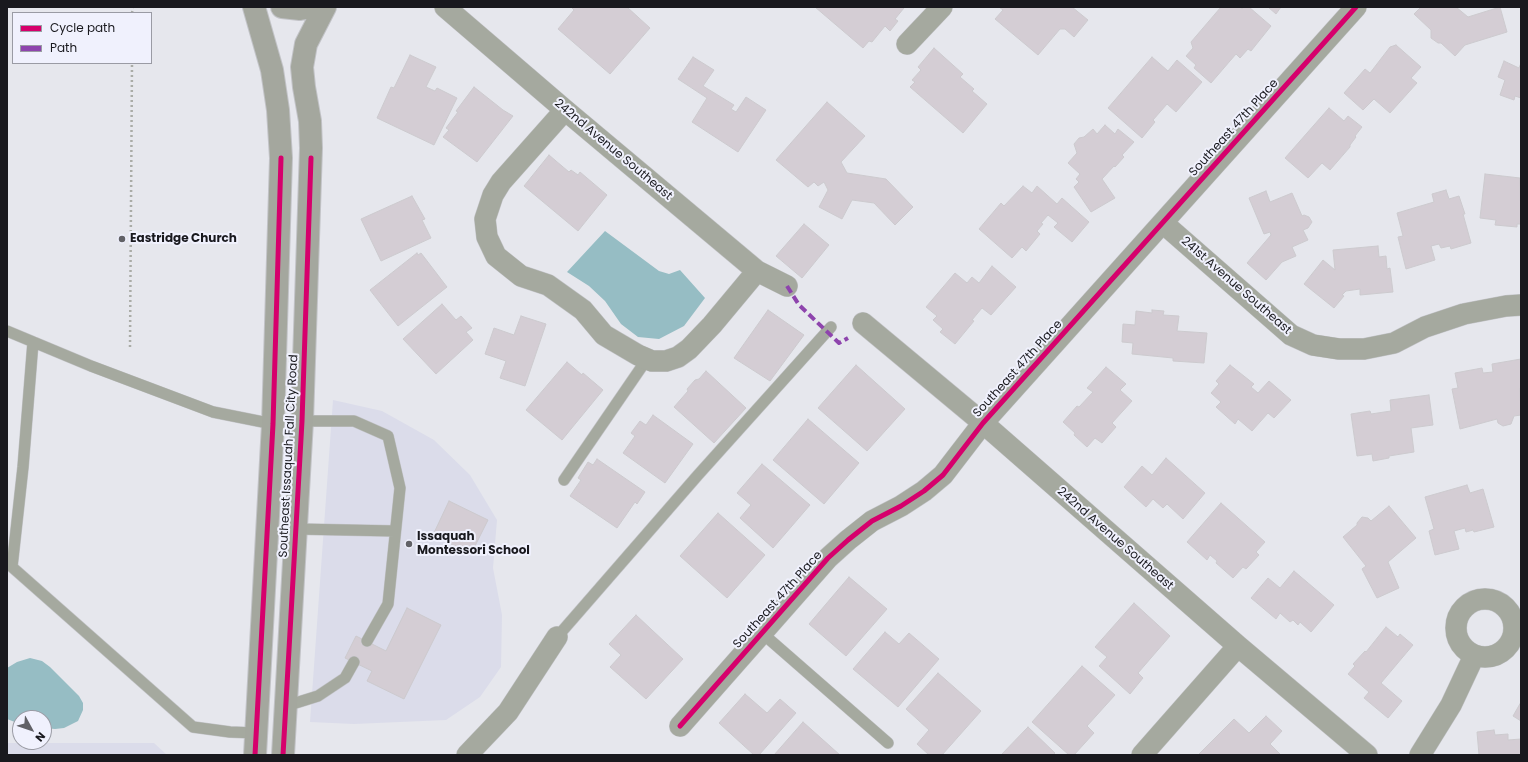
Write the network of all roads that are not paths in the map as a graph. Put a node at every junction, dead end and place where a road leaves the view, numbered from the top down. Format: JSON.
{"nodes":[{"id":1,"x":254,"y":7,"type":"edge"},
{"id":2,"x":282,"y":7,"type":"edge"},
{"id":3,"x":311,"y":7,"type":"edge"},
{"id":4,"x":325,"y":7,"type":"edge"},
{"id":5,"x":445,"y":7,"type":"edge"},
{"id":6,"x":942,"y":7,"type":"edge"},
{"id":7,"x":1356,"y":7,"type":"edge"},
{"id":8,"x":906,"y":44,"type":"dead end"},
{"id":9,"x":565,"y":110,"type":"junction"},
{"id":10,"x":1163,"y":223,"type":"junction"},
{"id":11,"x":757,"y":271,"type":"junction"},
{"id":12,"x":787,"y":286,"type":"dead end"},
{"id":13,"x":1521,"y":305,"type":"edge"},
{"id":14,"x":863,"y":323,"type":"dead end"},
{"id":15,"x":831,"y":327,"type":"dead end"},
{"id":16,"x":7,"y":331,"type":"edge"},
{"id":17,"x":33,"y":342,"type":"junction"},
{"id":18,"x":647,"y":359,"type":"junction"},
{"id":19,"x":302,"y":421,"type":"junction"},
{"id":20,"x":983,"y":423,"type":"junction"},
{"id":21,"x":273,"y":424,"type":"junction"},
{"id":22,"x":564,"y":480,"type":"dead end"},
{"id":23,"x":297,"y":529,"type":"junction"},
{"id":24,"x":395,"y":531,"type":"junction"},
{"id":25,"x":9,"y":566,"type":"edge"},
{"id":26,"x":762,"y":633,"type":"junction"},
{"id":27,"x":557,"y":637,"type":"joint"},
{"id":28,"x":366,"y":641,"type":"dead end"},
{"id":29,"x":1238,"y":646,"type":"junction"},
{"id":30,"x":1474,"y":656,"type":"dead end"},
{"id":31,"x":354,"y":662,"type":"dead end"},
{"id":32,"x":286,"y":706,"type":"junction"},
{"id":33,"x":680,"y":726,"type":"dead end"},
{"id":34,"x":256,"y":734,"type":"junction"},
{"id":35,"x":888,"y":742,"type":"dead end"},
{"id":36,"x":255,"y":755,"type":"edge"},
{"id":37,"x":283,"y":755,"type":"edge"},
{"id":38,"x":467,"y":755,"type":"edge"},
{"id":39,"x":1142,"y":755,"type":"edge"},
{"id":40,"x":1366,"y":755,"type":"edge"},
{"id":41,"x":1420,"y":755,"type":"edge"}],
"edges":[{"from":1,"to":21,"type":"street","name":"Southeast Issaquah Fall City Road"},
{"from":2,"to":3,"type":"street"},
{"from":4,"to":19,"type":"street","name":"Southeast Issaquah Fall City Road"},
{"from":5,"to":9,"type":"street","name":"242nd Avenue Southeast"},
{"from":6,"to":8,"type":"street"},
{"from":7,"to":10,"type":"street","name":"Southeast 47th Place"},
{"from":9,"to":11,"type":"street","name":"242nd Avenue Southeast"},
{"from":9,"to":18,"type":"street"},
{"from":10,"to":13,"type":"street","name":"241st Avenue Southeast"},
{"from":10,"to":20,"type":"street","name":"Southeast 47th Place"},
{"from":11,"to":12,"type":"street","name":"242nd Avenue Southeast"},
{"from":11,"to":18,"type":"street"},
{"from":14,"to":20,"type":"street","name":"242nd Avenue Southeast"},
{"from":15,"to":27,"type":"lane"},
{"from":16,"to":17,"type":"lane"},
{"from":17,"to":21,"type":"lane"},
{"from":17,"to":25,"type":"lane"},
{"from":18,"to":22,"type":"lane"},
{"from":19,"to":23,"type":"street","name":"Southeast Issaquah Fall City Road"},
{"from":19,"to":24,"type":"lane"},
{"from":20,"to":26,"type":"street","name":"Southeast 47th Place"},
{"from":20,"to":29,"type":"street","name":"242nd Avenue Southeast"},
{"from":21,"to":34,"type":"street","name":"Southeast Issaquah Fall City Road"},
{"from":23,"to":24,"type":"lane"},
{"from":23,"to":32,"type":"street","name":"Southeast Issaquah Fall City Road"},
{"from":24,"to":28,"type":"lane"},
{"from":25,"to":34,"type":"lane"},
{"from":26,"to":33,"type":"street","name":"Southeast 47th Place"},
{"from":26,"to":35,"type":"lane"},
{"from":27,"to":38,"type":"street"},
{"from":29,"to":39,"type":"street"},
{"from":29,"to":40,"type":"street","name":"242nd Avenue Southeast"},
{"from":30,"to":41,"type":"street"},
{"from":31,"to":32,"type":"lane"},
{"from":32,"to":37,"type":"street","name":"Southeast Issaquah Fall City Road"},
{"from":34,"to":36,"type":"street","name":"Southeast Issaquah Fall City Road"}]}
